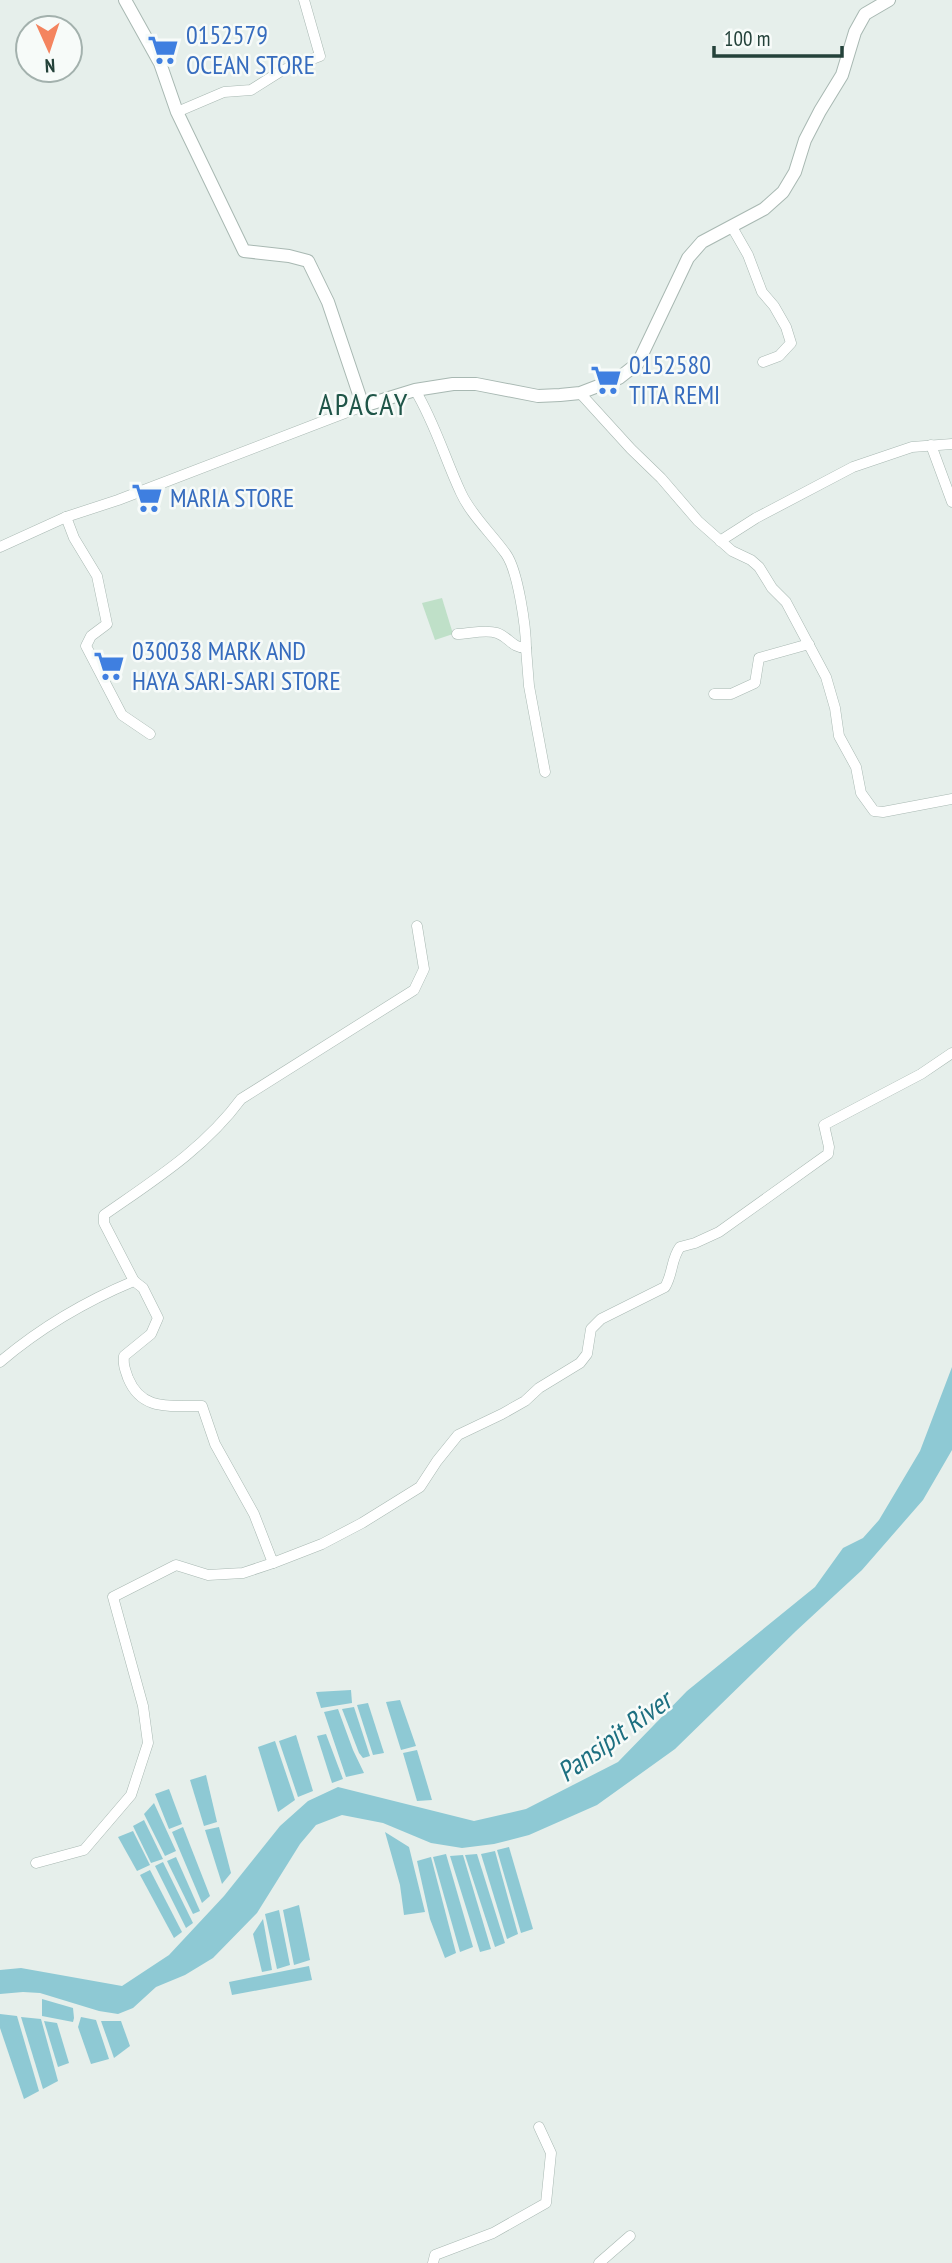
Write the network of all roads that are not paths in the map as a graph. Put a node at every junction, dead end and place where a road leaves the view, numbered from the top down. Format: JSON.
{"nodes":[{"id":1,"x":125,"y":0,"type":"edge"},
{"id":2,"x":304,"y":0,"type":"edge"},
{"id":3,"x":889,"y":0,"type":"edge"},
{"id":4,"x":177,"y":112,"type":"junction"},
{"id":5,"x":732,"y":227,"type":"junction"},
{"id":6,"x":763,"y":362,"type":"dead end"},
{"id":7,"x":415,"y":390,"type":"junction"},
{"id":8,"x":580,"y":393,"type":"junction"},
{"id":9,"x":363,"y":406,"type":"junction"},
{"id":10,"x":952,"y":444,"type":"edge"},
{"id":11,"x":931,"y":445,"type":"junction"},
{"id":12,"x":952,"y":502,"type":"edge"},
{"id":13,"x":66,"y":517,"type":"junction"},
{"id":14,"x":720,"y":541,"type":"junction"},
{"id":15,"x":0,"y":547,"type":"edge"},
{"id":16,"x":457,"y":634,"type":"dead end"},
{"id":17,"x":809,"y":643,"type":"junction"},
{"id":18,"x":526,"y":648,"type":"junction"},
{"id":19,"x":714,"y":694,"type":"dead end"},
{"id":20,"x":150,"y":734,"type":"dead end"},
{"id":21,"x":545,"y":772,"type":"dead end"},
{"id":22,"x":952,"y":799,"type":"edge"},
{"id":23,"x":417,"y":926,"type":"dead end"},
{"id":24,"x":952,"y":1053,"type":"edge"},
{"id":25,"x":134,"y":1280,"type":"junction"},
{"id":26,"x":0,"y":1362,"type":"edge"},
{"id":27,"x":273,"y":1563,"type":"junction"},
{"id":28,"x":36,"y":1863,"type":"dead end"},
{"id":29,"x":539,"y":2127,"type":"dead end"},
{"id":30,"x":630,"y":2235,"type":"dead end"},
{"id":31,"x":433,"y":2263,"type":"edge"},
{"id":32,"x":599,"y":2263,"type":"edge"}],
"edges":[{"from":1,"to":4,"type":"street"},
{"from":2,"to":4,"type":"street"},
{"from":3,"to":5,"type":"street"},
{"from":4,"to":9,"type":"street"},
{"from":5,"to":6,"type":"street"},
{"from":5,"to":8,"type":"street"},
{"from":7,"to":8,"type":"street"},
{"from":7,"to":9,"type":"street"},
{"from":7,"to":18,"type":"street"},
{"from":8,"to":14,"type":"street"},
{"from":9,"to":13,"type":"street"},
{"from":10,"to":11,"type":"street"},
{"from":11,"to":12,"type":"street"},
{"from":11,"to":14,"type":"street"},
{"from":13,"to":15,"type":"street"},
{"from":13,"to":20,"type":"street"},
{"from":14,"to":17,"type":"street"},
{"from":16,"to":18,"type":"street"},
{"from":17,"to":19,"type":"street"},
{"from":17,"to":22,"type":"street"},
{"from":18,"to":21,"type":"street"},
{"from":23,"to":25,"type":"street"},
{"from":24,"to":27,"type":"street"},
{"from":25,"to":26,"type":"street"},
{"from":25,"to":27,"type":"street"},
{"from":27,"to":28,"type":"street"},
{"from":29,"to":31,"type":"street"},
{"from":30,"to":32,"type":"street"}]}
